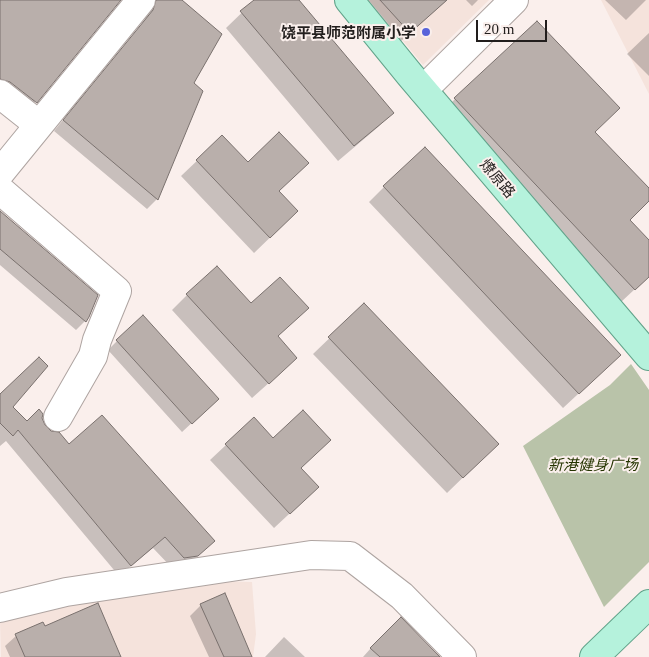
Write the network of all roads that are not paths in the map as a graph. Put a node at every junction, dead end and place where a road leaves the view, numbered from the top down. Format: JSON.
{"nodes":[{"id":1,"x":141,"y":0,"type":"edge"},
{"id":2,"x":348,"y":0,"type":"edge"},
{"id":3,"x":514,"y":0,"type":"edge"},
{"id":4,"x":423,"y":90,"type":"junction"},
{"id":5,"x":0,"y":94,"type":"edge"},
{"id":6,"x":39,"y":125,"type":"junction"},
{"id":7,"x":0,"y":173,"type":"edge"},
{"id":8,"x":0,"y":190,"type":"edge"},
{"id":9,"x":649,"y":356,"type":"edge"},
{"id":10,"x":58,"y":417,"type":"dead end"},
{"id":11,"x":649,"y":604,"type":"edge"},
{"id":12,"x":0,"y":608,"type":"edge"},
{"id":13,"x":462,"y":657,"type":"edge"},
{"id":14,"x":594,"y":657,"type":"edge"}],
"edges":[{"from":1,"to":6,"type":"street"},
{"from":2,"to":4,"type":"main road","name":"燎原路"},
{"from":3,"to":4,"type":"street"},
{"from":4,"to":9,"type":"main road","name":"燎原路"},
{"from":5,"to":6,"type":"street"},
{"from":6,"to":7,"type":"street"},
{"from":8,"to":10,"type":"street"},
{"from":11,"to":14,"type":"main road"},
{"from":12,"to":13,"type":"street"}]}
